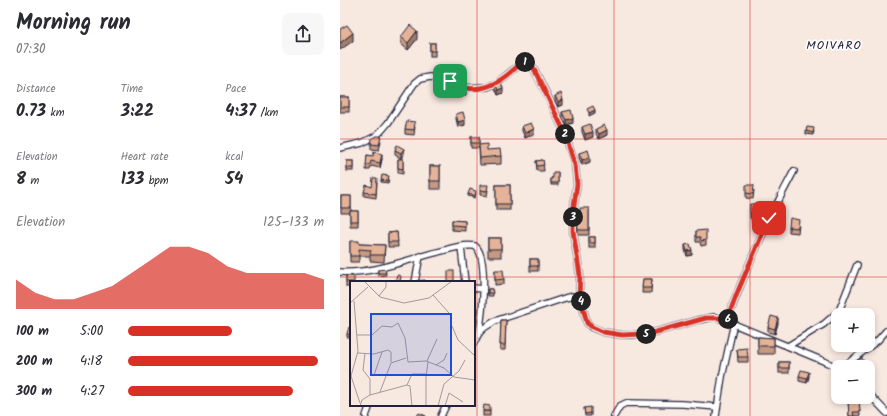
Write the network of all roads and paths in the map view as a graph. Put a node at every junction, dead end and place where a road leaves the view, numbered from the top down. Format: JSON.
{"nodes":[{"id":1,"x":340,"y":148,"type":"edge"},
{"id":2,"x":794,"y":171,"type":"dead end"},
{"id":3,"x":461,"y":247,"type":"junction"},
{"id":4,"x":420,"y":256,"type":"junction"},
{"id":5,"x":857,"y":265,"type":"dead end"},
{"id":6,"x":340,"y":272,"type":"edge"},
{"id":7,"x":415,"y":281,"type":"edge"},
{"id":8,"x":466,"y":281,"type":"edge"},
{"id":9,"x":475,"y":288,"type":"edge"},
{"id":10,"x":484,"y":289,"type":"junction"},
{"id":11,"x":579,"y":298,"type":"junction"},
{"id":12,"x":727,"y":320,"type":"junction"},
{"id":13,"x":734,"y":323,"type":"junction"},
{"id":14,"x":886,"y":331,"type":"dead end"},
{"id":15,"x":479,"y":333,"type":"junction"},
{"id":16,"x":475,"y":341,"type":"edge"},
{"id":17,"x":788,"y":346,"type":"junction"},
{"id":18,"x":852,"y":360,"type":"edge"},
{"id":19,"x":831,"y":365,"type":"edge"},
{"id":20,"x":875,"y":400,"type":"edge"},
{"id":21,"x":370,"y":406,"type":"edge"},
{"id":22,"x":446,"y":406,"type":"edge"},
{"id":23,"x":717,"y":407,"type":"junction"},
{"id":24,"x":887,"y":413,"type":"edge"},
{"id":25,"x":366,"y":416,"type":"edge"},
{"id":26,"x":441,"y":416,"type":"edge"},
{"id":27,"x":614,"y":416,"type":"edge"},
{"id":28,"x":716,"y":416,"type":"edge"}],
"edges":[{"from":1,"to":11,"type":"street"},
{"from":2,"to":12,"type":"street"},
{"from":3,"to":4,"type":"street"},
{"from":3,"to":8,"type":"street"},
{"from":3,"to":10,"type":"street"},
{"from":4,"to":6,"type":"street"},
{"from":4,"to":7,"type":"street"},
{"from":5,"to":17,"type":"street"},
{"from":9,"to":10,"type":"street"},
{"from":10,"to":15,"type":"street"},
{"from":11,"to":12,"type":"street"},
{"from":11,"to":15,"type":"street"},
{"from":12,"to":13,"type":"street"},
{"from":13,"to":17,"type":"street"},
{"from":13,"to":23,"type":"street"},
{"from":14,"to":18,"type":"street"},
{"from":15,"to":16,"type":"street"},
{"from":17,"to":19,"type":"street"},
{"from":20,"to":24,"type":"street"},
{"from":21,"to":25,"type":"street"},
{"from":22,"to":26,"type":"street"},
{"from":23,"to":27,"type":"street"},
{"from":23,"to":28,"type":"street"}]}
